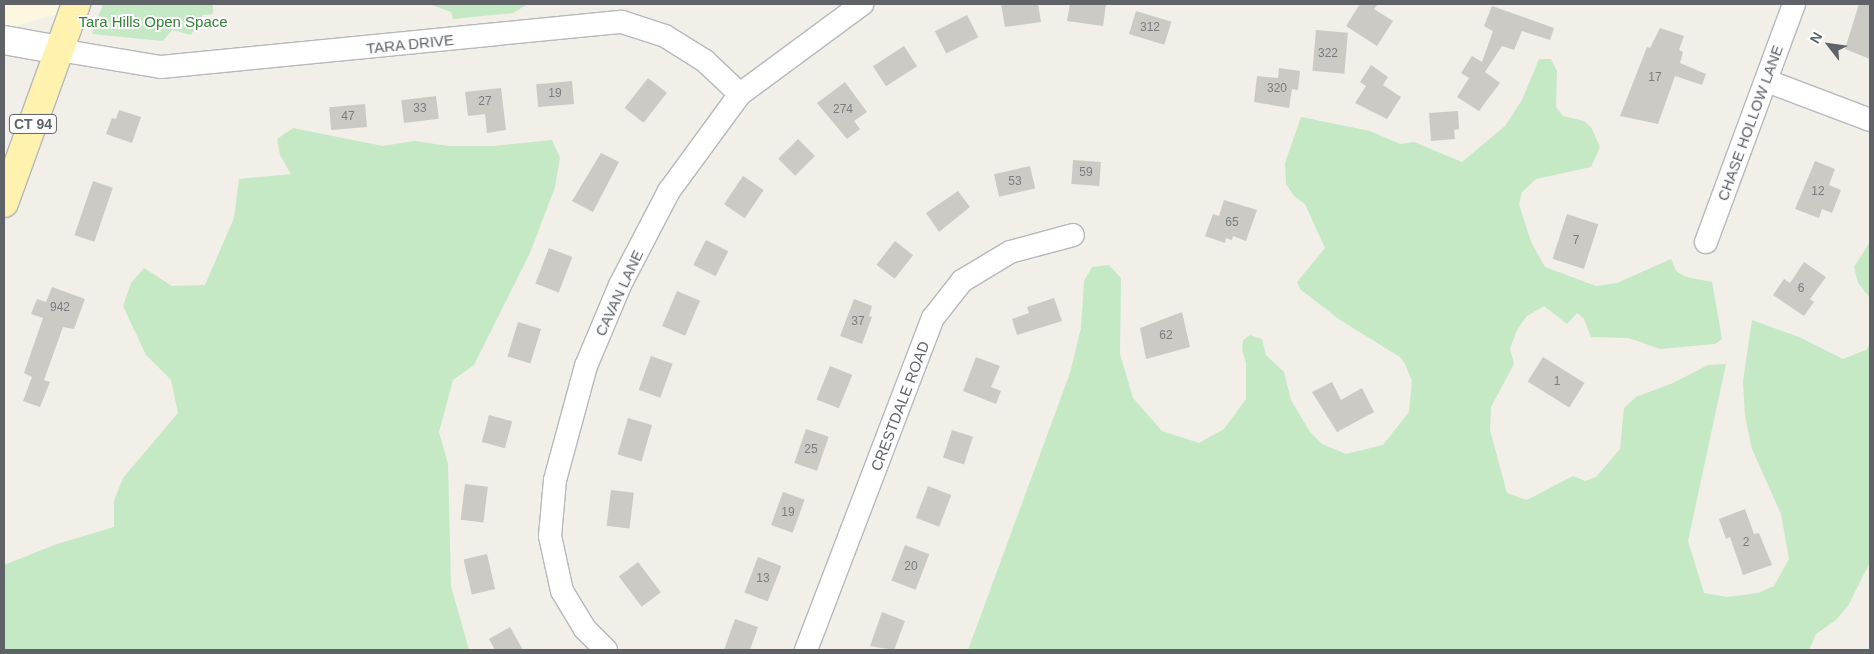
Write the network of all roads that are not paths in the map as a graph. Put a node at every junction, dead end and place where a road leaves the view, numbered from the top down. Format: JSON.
{"nodes":[{"id":1,"x":76,"y":4,"type":"edge"},
{"id":2,"x":862,"y":4,"type":"edge"},
{"id":3,"x":1794,"y":4,"type":"edge"},
{"id":4,"x":4,"y":40,"type":"edge"},
{"id":5,"x":60,"y":50,"type":"junction"},
{"id":6,"x":1767,"y":81,"type":"junction"},
{"id":7,"x":740,"y":94,"type":"junction"},
{"id":8,"x":1870,"y":120,"type":"edge"},
{"id":9,"x":4,"y":204,"type":"edge"},
{"id":10,"x":1073,"y":235,"type":"dead end"},
{"id":11,"x":1706,"y":242,"type":"dead end"},
{"id":12,"x":606,"y":650,"type":"edge"},
{"id":13,"x":806,"y":650,"type":"edge"}],
"edges":[{"from":1,"to":5,"type":"main road","number":"CT 94"},
{"from":2,"to":7,"type":"street","name":"CAVAN LANE"},
{"from":3,"to":6,"type":"street","name":"CHASE HOLLOW LANE"},
{"from":4,"to":5,"type":"main road"},
{"from":5,"to":7,"type":"street","name":"TARA DRIVE"},
{"from":5,"to":9,"type":"main road","number":"CT 94"},
{"from":6,"to":8,"type":"street"},
{"from":6,"to":11,"type":"street","name":"CHASE HOLLOW LANE"},
{"from":7,"to":12,"type":"street","name":"CAVAN LANE"},
{"from":10,"to":13,"type":"street","name":"CRESTDALE ROAD"}]}
